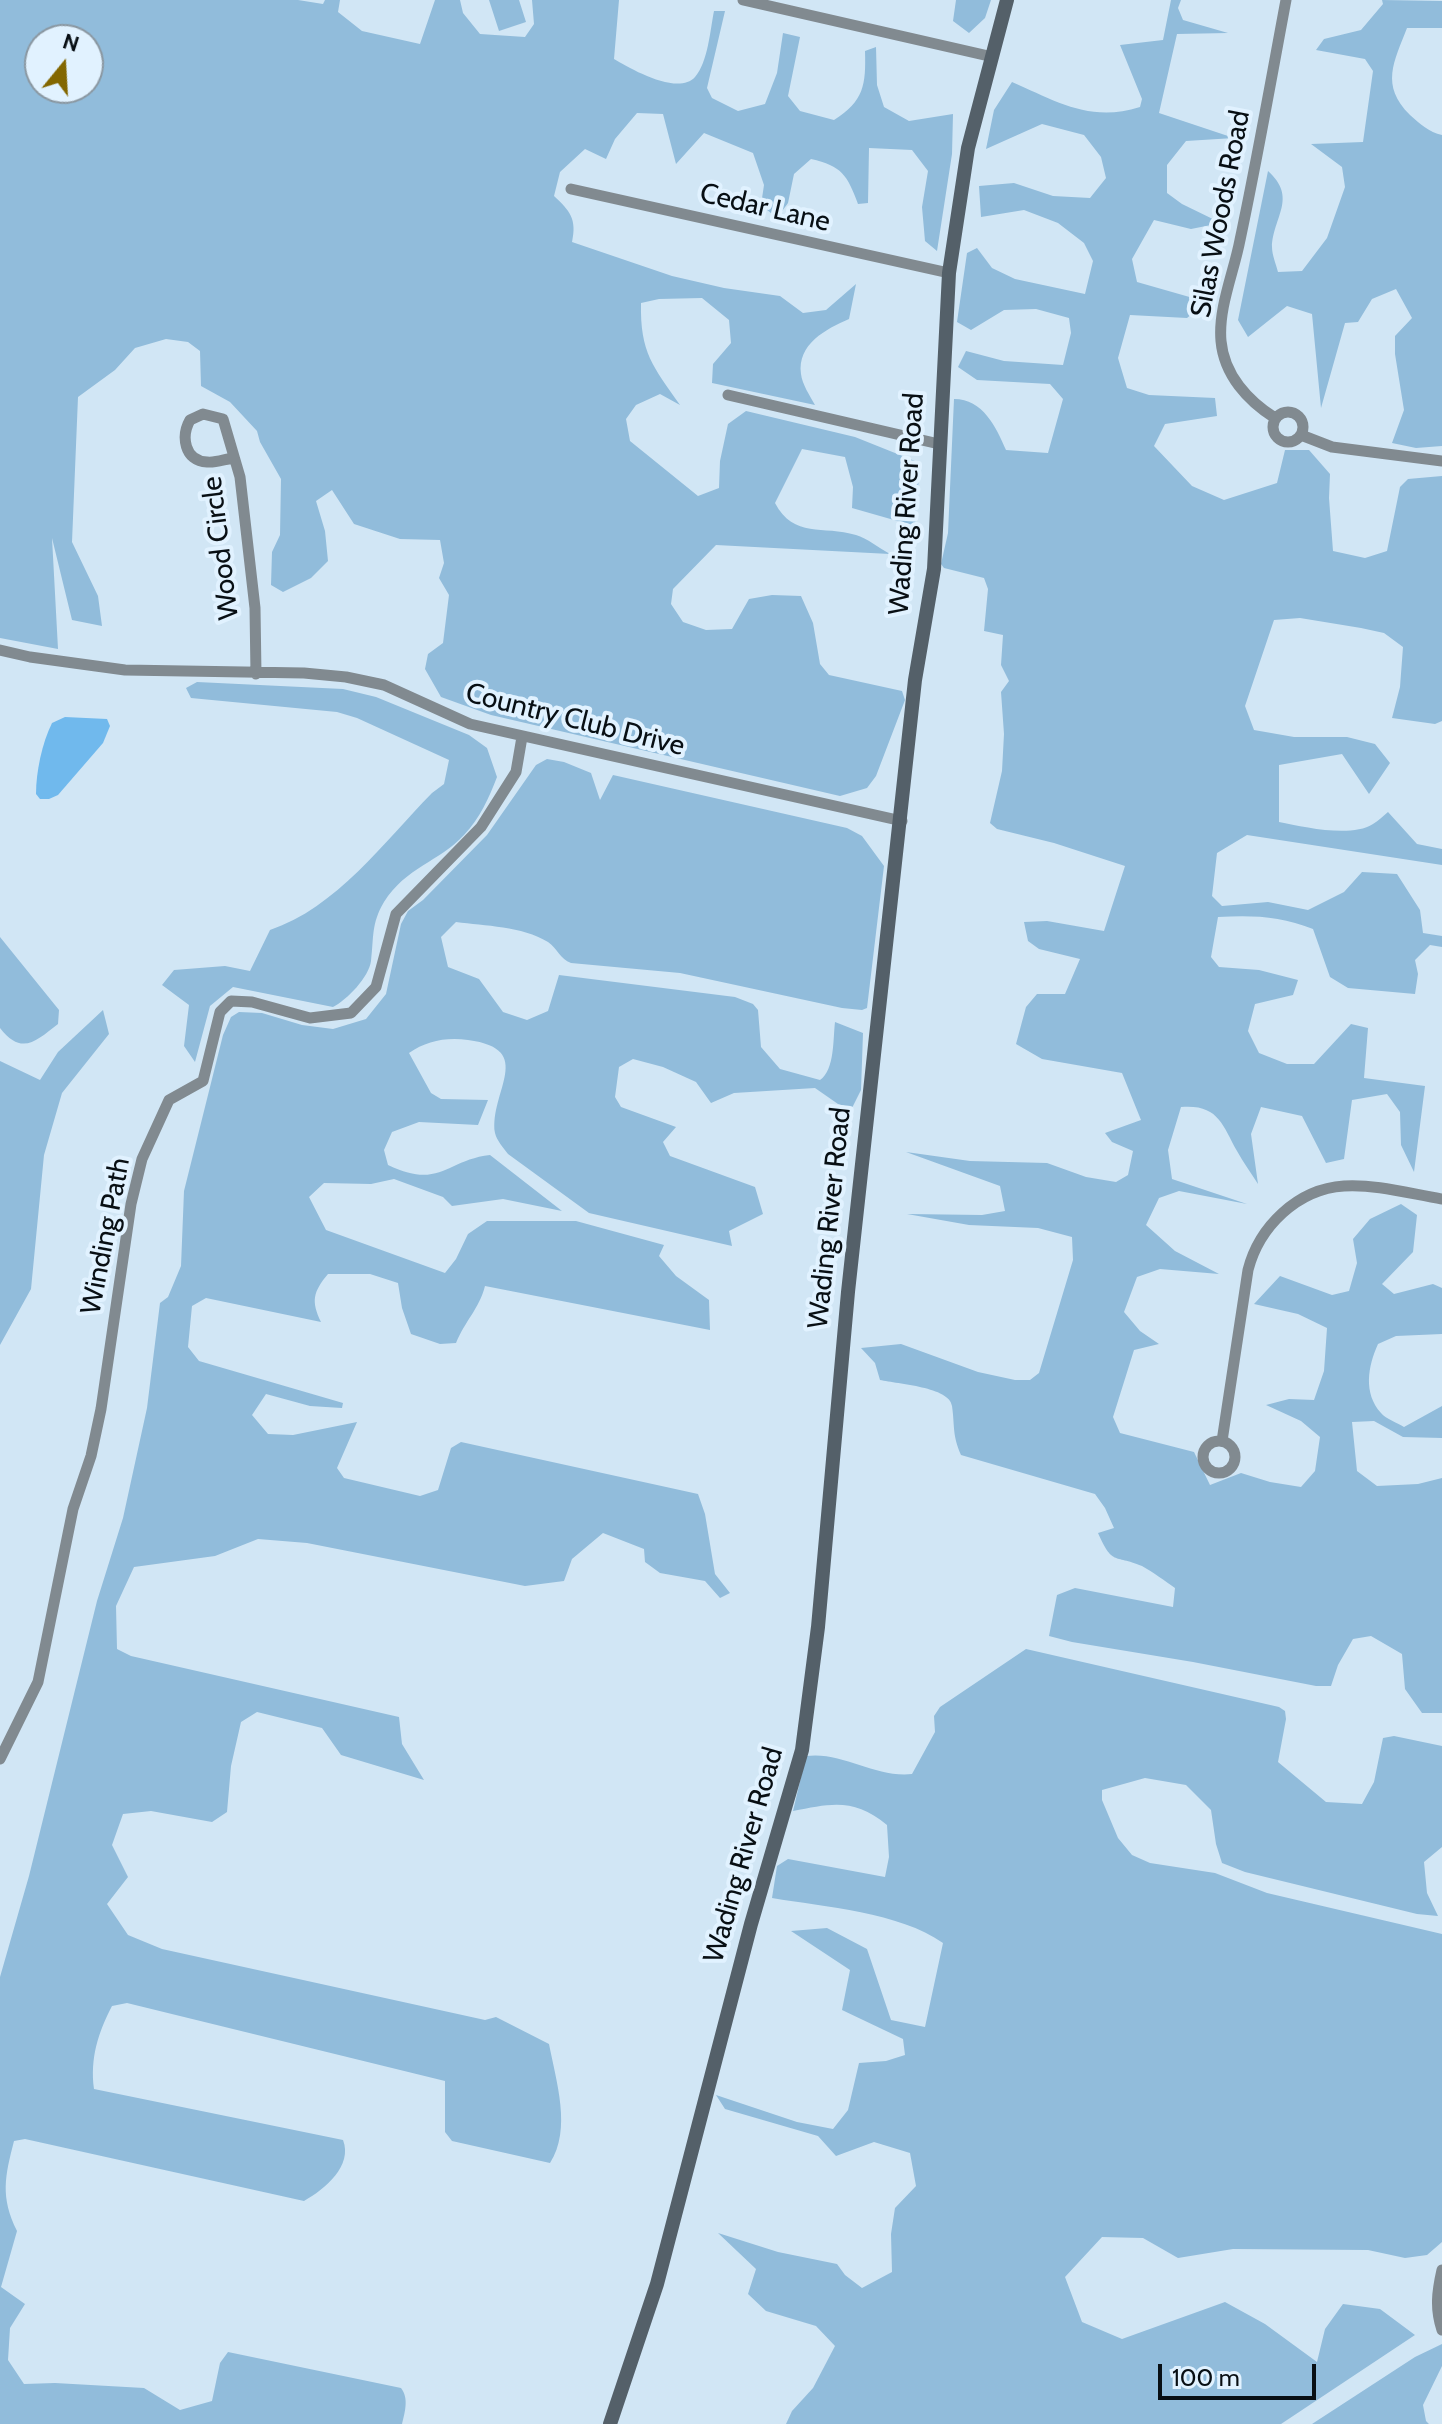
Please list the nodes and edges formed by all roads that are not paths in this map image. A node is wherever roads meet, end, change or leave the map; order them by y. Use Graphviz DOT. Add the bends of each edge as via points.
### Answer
graph roads {
  1 [pos="743,0"];
  2 [pos="1007,0"];
  3 [pos="1286,0"];
  4 [pos="993,57"];
  5 [pos="571,189"];
  6 [pos="949,273"];
  7 [pos="728,395"];
  8 [pos="1275,418"];
  9 [pos="1301,435"];
  10 [pos="939,444"];
  11 [pos="234,458"];
  12 [pos="1442,461"];
  13 [pos="0,650"];
  14 [pos="256,674"];
  15 [pos="522,737"];
  16 [pos="902,821"];
  17 [pos="1442,1199"];
  18 [pos="1222,1441"];
  19 [pos="0,1759"];
  20 [pos="1442,2270"];
  21 [pos="1442,2330"];
  22 [pos="610,2424"];
  1 -- 4 [label="street"];
  2 -- 4 [label="main road, Wading River Road"];
  3 -- 8 [label="street, Silas Woods Road" via="1221,339 1238,386"];
  4 -- 6 [label="main road, Wading River Road" via="968,148"];
  5 -- 6 [label="street, Cedar Lane"];
  6 -- 10 [label="main road, Wading River Road"];
  7 -- 10 [label="street"];
  8 -- 9 [label="street, Silas Woods Road" via="1288,412 1298,415"];
  8 -- 9 [label="street, Silas Woods Road" via="1273,433 1280,440 1290,442"];
  9 -- 12 [label="street, Silas Woods Road" via="1332,447"];
  10 -- 16 [label="main road, Wading River Road" via="934,569 915,680"];
  11 -- 11 [label="street, Wood Circle" via="223,419 214,415 190,420 185,445 200,461"];
  11 -- 14 [label="street, Wood Circle" via="255,604"];
  13 -- 14 [label="street, Country Club Drive" via="125,670"];
  14 -- 15 [label="street, Country Club Drive" via="304,673 384,685 470,724"];
  15 -- 16 [label="street, Country Club Drive"];
  15 -- 19 [label="street, Winding Path" via="516,772 481,827 396,914 376,987 351,1013 310,1018 231,1001 220,1012 203,1081 169,1100 142,1159 131,1204 101,1409 73,1509 38,1682"];
  16 -- 22 [label="main road, Wading River Road" via="802,1750 657,2284"];
  17 -- 18 [label="street" via="1344,1186 1308,1197 1274,1220 1248,1270"];
  20 -- 21 [label="street" via="1436,2298"];
}
